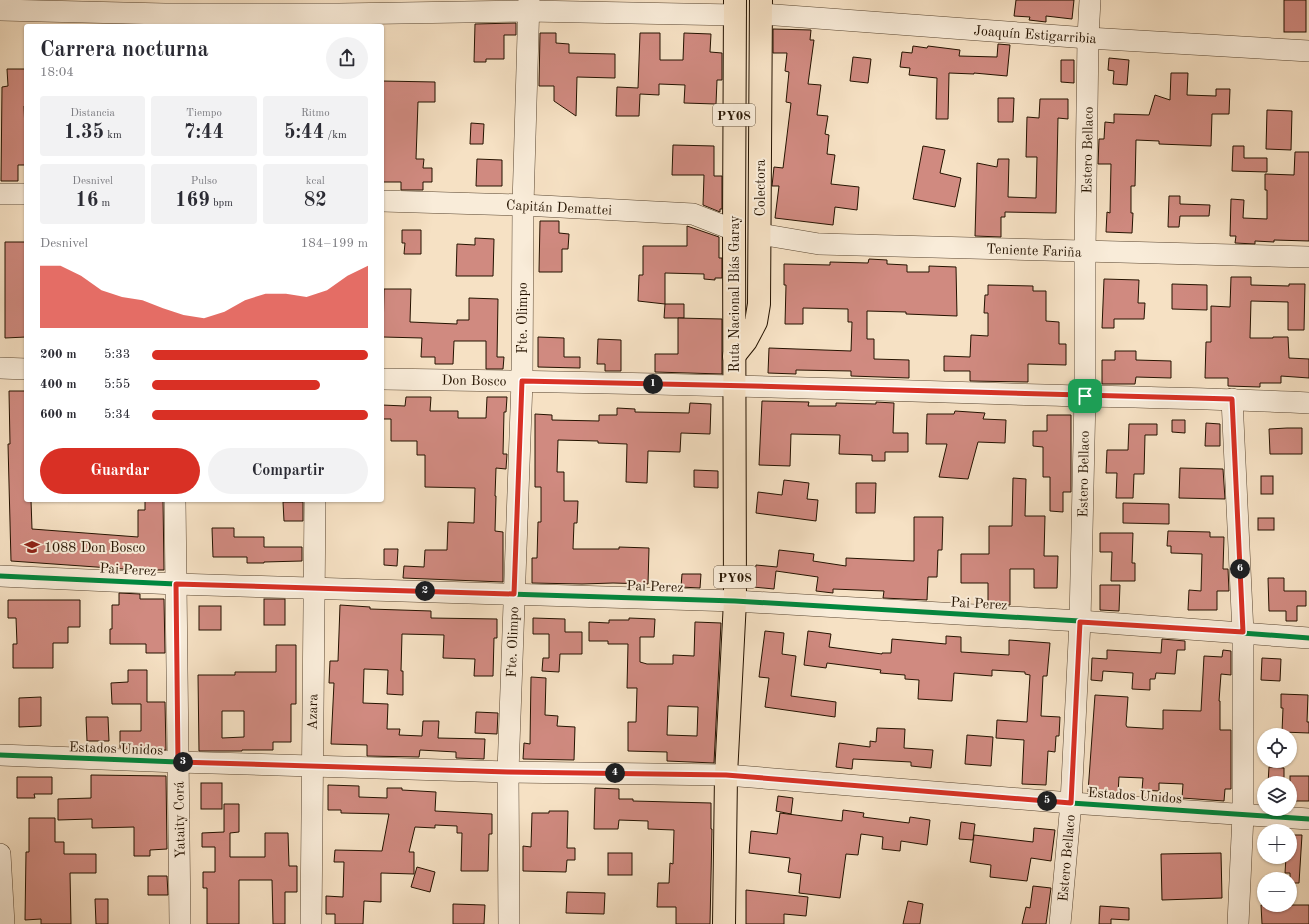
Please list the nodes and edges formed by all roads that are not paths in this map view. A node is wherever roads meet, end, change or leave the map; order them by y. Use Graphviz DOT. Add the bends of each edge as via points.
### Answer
graph roads {
  1 [pos="1090,0"];
  2 [pos="529,6"];
  3 [pos="735,7"];
  4 [pos="761,7"];
  5 [pos="0,10"];
  6 [pos="165,13"];
  7 [pos="339,13"];
  8 [pos="1088,38"];
  9 [pos="1309,51"];
  10 [pos="0,194"];
  11 [pos="24,194"];
  12 [pos="384,201"];
  13 [pos="523,205"];
  14 [pos="734,230"];
  15 [pos="760,234"];
  16 [pos="1085,251"];
  17 [pos="1309,257"];
  18 [pos="734,356"];
  19 [pos="0,368"];
  20 [pos="24,369"];
  21 [pos="384,379"];
  22 [pos="522,381"];
  23 [pos="734,386"];
  24 [pos="1085,396"];
  25 [pos="1232,399"];
  26 [pos="1309,403"];
  27 [pos="175,502"];
  28 [pos="315,502"];
  29 [pos="0,576"];
  30 [pos="176,584"];
  31 [pos="314,588"];
  32 [pos="514,594"];
  33 [pos="735,601"];
  34 [pos="1080,622"];
  35 [pos="1243,632"];
  36 [pos="1309,638"];
  37 [pos="0,755"];
  38 [pos="178,762"];
  39 [pos="312,766"];
  40 [pos="508,772"];
  41 [pos="726,775"];
  42 [pos="1071,803"];
  43 [pos="1243,815"];
  44 [pos="1309,819"];
  45 [pos="0,854"];
  46 [pos="4,924"];
  47 [pos="180,924"];
  48 [pos="311,924"];
  49 [pos="508,924"];
  50 [pos="724,924"];
  51 [pos="1060,924"];
  52 [pos="1238,924"];
  1 -- 8 [label="street, Estero Bellaco"];
  2 -- 3 [label="street"];
  2 -- 7 [label="street"];
  2 -- 13 [label="street, Fte. Olimpo"];
  3 -- 14 [label="main road, Ruta Nacional Blás Garay / PY08"];
  4 -- 8 [label="street, Joaquín Estigarribia"];
  4 -- 15 [label="main road, Colectora"];
  5 -- 6 [label="street"];
  6 -- 7 [label="street"];
  8 -- 9 [label="street, Joaquín Estigarribia"];
  8 -- 16 [label="street, Estero Bellaco"];
  10 -- 11 [label="street"];
  12 -- 13 [label="street, Capitán Demattei"];
  13 -- 14 [label="street, Capitán Demattei" via="693,214"];
  13 -- 22 [label="street, Fte. Olimpo"];
  14 -- 18 [label="main road, Ruta Nacional Blás Garay / PY08"];
  15 -- 16 [label="street, Teniente Fariña" via="820,244"];
  15 -- 18 [label="main road, Colectora" via="759,304 756,322"];
  16 -- 17 [label="street, Teniente Fariña"];
  16 -- 24 [label="street, Estero Bellaco"];
  18 -- 23 [label="main road, Ruta Nacional Blás Garay / PY08"];
  19 -- 20 [label="street"];
  21 -- 22 [label="street, Don Bosco"];
  22 -- 23 [label="street, Don Bosco"];
  22 -- 32 [label="street, Fte. Olimpo"];
  23 -- 24 [label="street, Don Bosco"];
  23 -- 33 [label="main road, Ruta Nacional Blás Garay / PY08"];
  24 -- 25 [label="street, Don Bosco"];
  24 -- 34 [label="street, Estero Bellaco"];
  25 -- 26 [label="street, Don Bosco"];
  25 -- 35 [label="street"];
  27 -- 30 [label="street, Yataity Corá"];
  28 -- 31 [label="street, Azara"];
  29 -- 30 [label="street, Pai Perez"];
  30 -- 31 [label="street, Pai Perez"];
  30 -- 38 [label="street, Yataity Corá"];
  31 -- 32 [label="street, Pai Perez"];
  31 -- 39 [label="street, Azara"];
  32 -- 33 [label="street, Pai Perez"];
  32 -- 40 [label="street, Fte. Olimpo"];
  33 -- 34 [label="street, Pai Perez"];
  33 -- 41 [label="main road, Ruta Nacional Blás Garay / PY08"];
  34 -- 35 [label="street, Pai Perez"];
  34 -- 42 [label="street, Estero Bellaco"];
  35 -- 36 [label="street, Pai Perez"];
  35 -- 43 [label="street"];
  37 -- 38 [label="street, Estados Unidos"];
  38 -- 39 [label="street, Estados Unidos"];
  38 -- 47 [label="street, Yataity Corá"];
  39 -- 40 [label="street, Estados Unidos"];
  39 -- 48 [label="street, Azara"];
  40 -- 41 [label="street, Estados Unidos"];
  40 -- 49 [label="street, Fte. Olimpo"];
  41 -- 42 [label="street, Estados Unidos"];
  41 -- 50 [label="main road, Ruta Nacional Blás Garay / PY08"];
  42 -- 43 [label="street, Estados Unidos"];
  42 -- 51 [label="street, Estero Bellaco"];
  43 -- 44 [label="street, Estados Unidos"];
  43 -- 52 [label="street"];
  45 -- 46 [label="street"];
}
